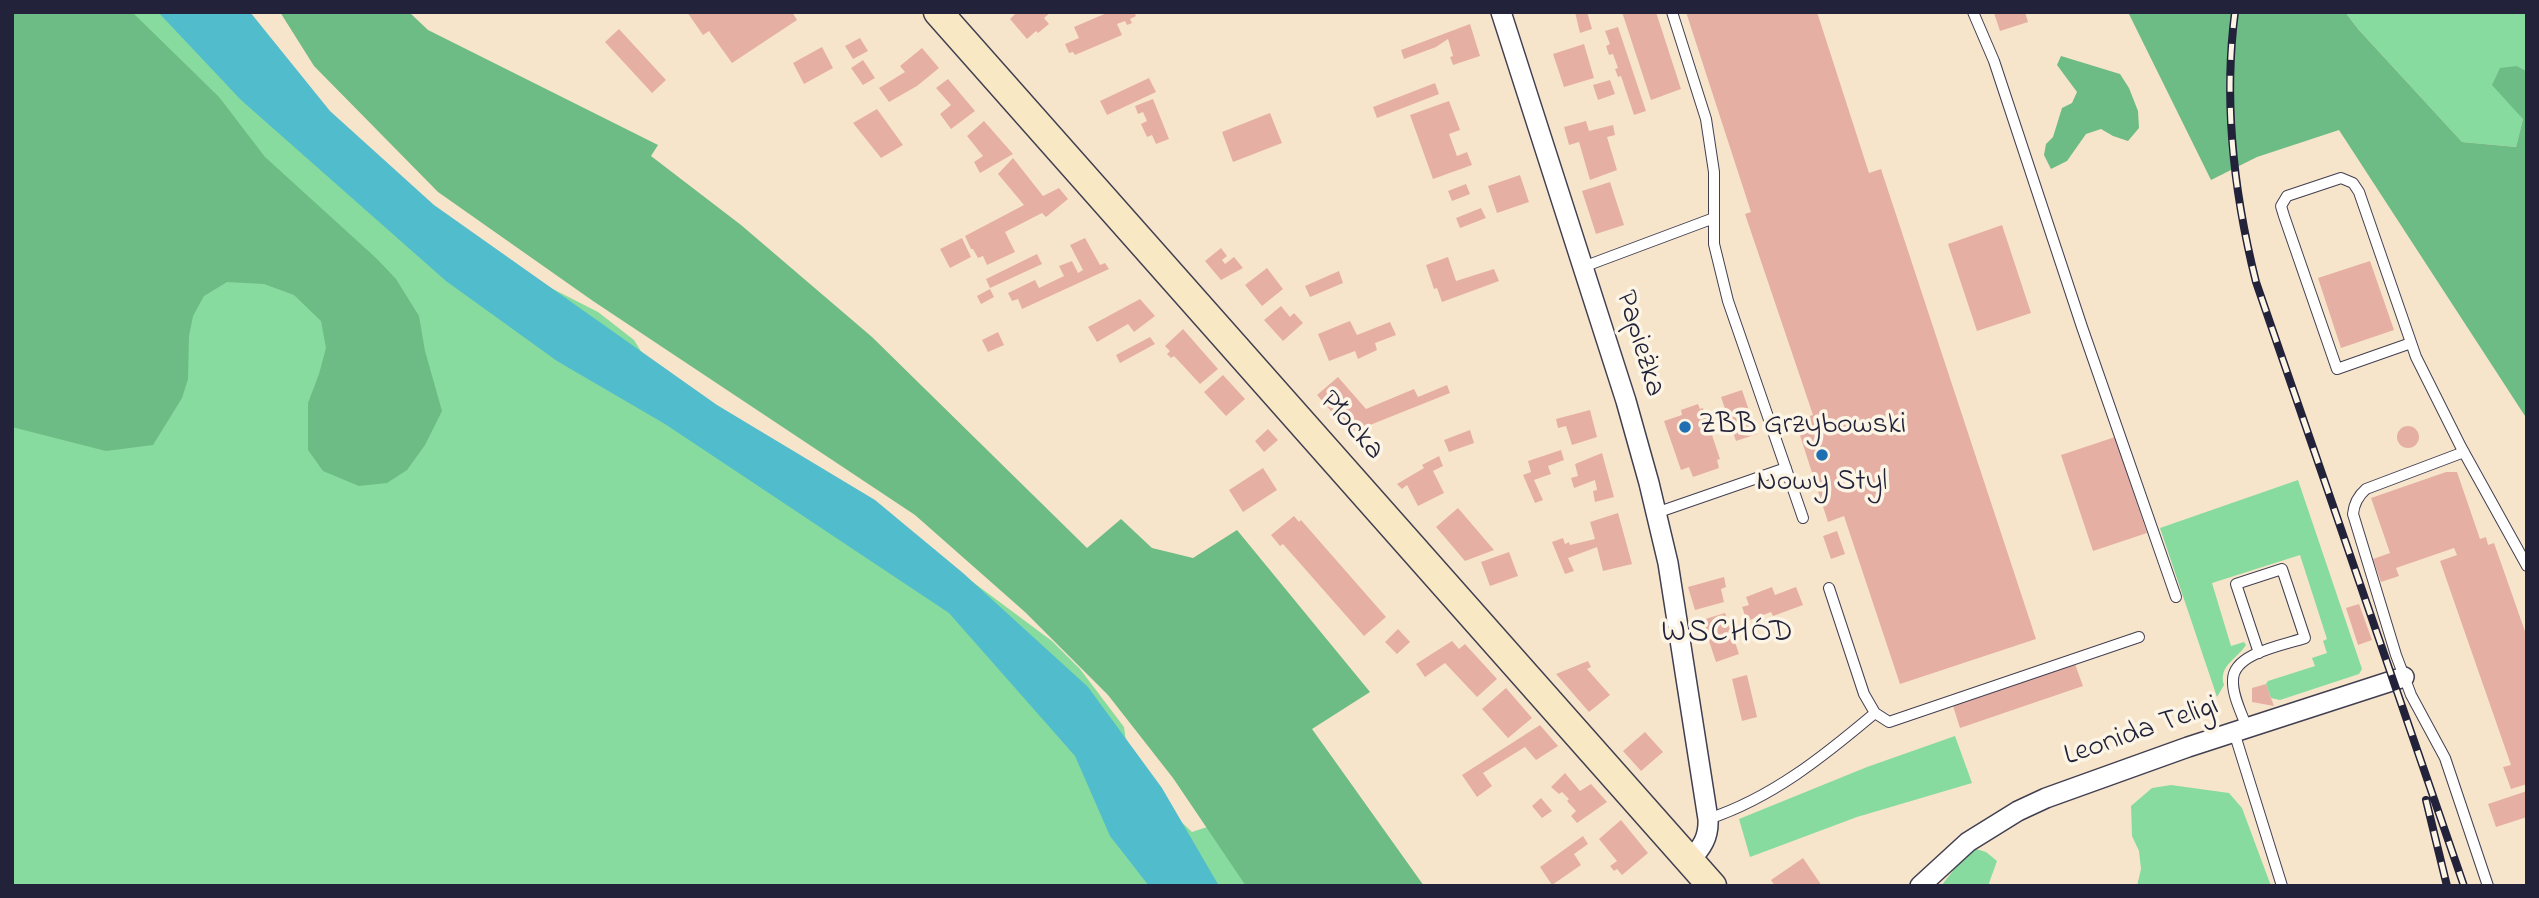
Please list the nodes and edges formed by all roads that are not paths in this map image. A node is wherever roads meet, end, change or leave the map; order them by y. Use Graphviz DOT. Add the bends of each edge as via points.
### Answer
graph roads {
  1 [pos="938,12"];
  2 [pos="1501,12"];
  3 [pos="1672,12"];
  4 [pos="1973,12"];
  5 [pos="1714,218"];
  6 [pos="1583,267"];
  7 [pos="2411,343"];
  8 [pos="2464,452"];
  9 [pos="1786,468"];
  10 [pos="1656,513"];
  11 [pos="1803,518"];
  12 [pos="2527,566"];
  13 [pos="1829,588"];
  14 [pos="2176,597"];
  15 [pos="2139,637"];
  16 [pos="2259,653"];
  17 [pos="2404,677"];
  18 [pos="1875,713"];
  19 [pos="2240,730"];
  20 [pos="1708,819"];
  21 [pos="1689,861"];
  22 [pos="1712,886"];
  23 [pos="1920,886"];
  24 [pos="2282,886"];
  25 [pos="2488,886"];
  1 -- 21 [label="street, Płocka"];
  2 -- 6 [label="street, Papieżka"];
  3 -- 5 [label="lane" via="1706,119 1714,172"];
  4 -- 14 [label="lane" via="1994,61"];
  5 -- 6 [label="lane"];
  5 -- 9 [label="lane" via="1714,244 1728,301"];
  6 -- 10 [label="street, Papieżka"];
  7 -- 7 [label="lane" via="2353,183 2341,178 2287,197 2281,206 2337,369"];
  7 -- 8 [label="lane"];
  8 -- 12 [label="lane"];
  8 -- 17 [label="lane" via="2366,489 2354,505"];
  9 -- 10 [label="lane"];
  9 -- 11 [label="lane"];
  10 -- 20 [label="street, Papieżka"];
  13 -- 18 [label="lane" via="1864,694"];
  15 -- 18 [label="lane" via="1889,722"];
  16 -- 16 [label="lane" via="2305,638 2282,569 2236,584"];
  16 -- 19 [label="lane" via="2242,661 2232,677"];
  17 -- 19 [label="street, Leonida Teligi"];
  17 -- 25 [label="lane" via="2445,758"];
  18 -- 20 [label="lane" via="1776,789"];
  19 -- 23 [label="street, Leonida Teligi" via="2083,783 2018,811 1968,842"];
  19 -- 24 [label="lane"];
  20 -- 21 [label="street, Papieżka" via="1703,845"];
  21 -- 22 [label="street, Płocka"];
}
